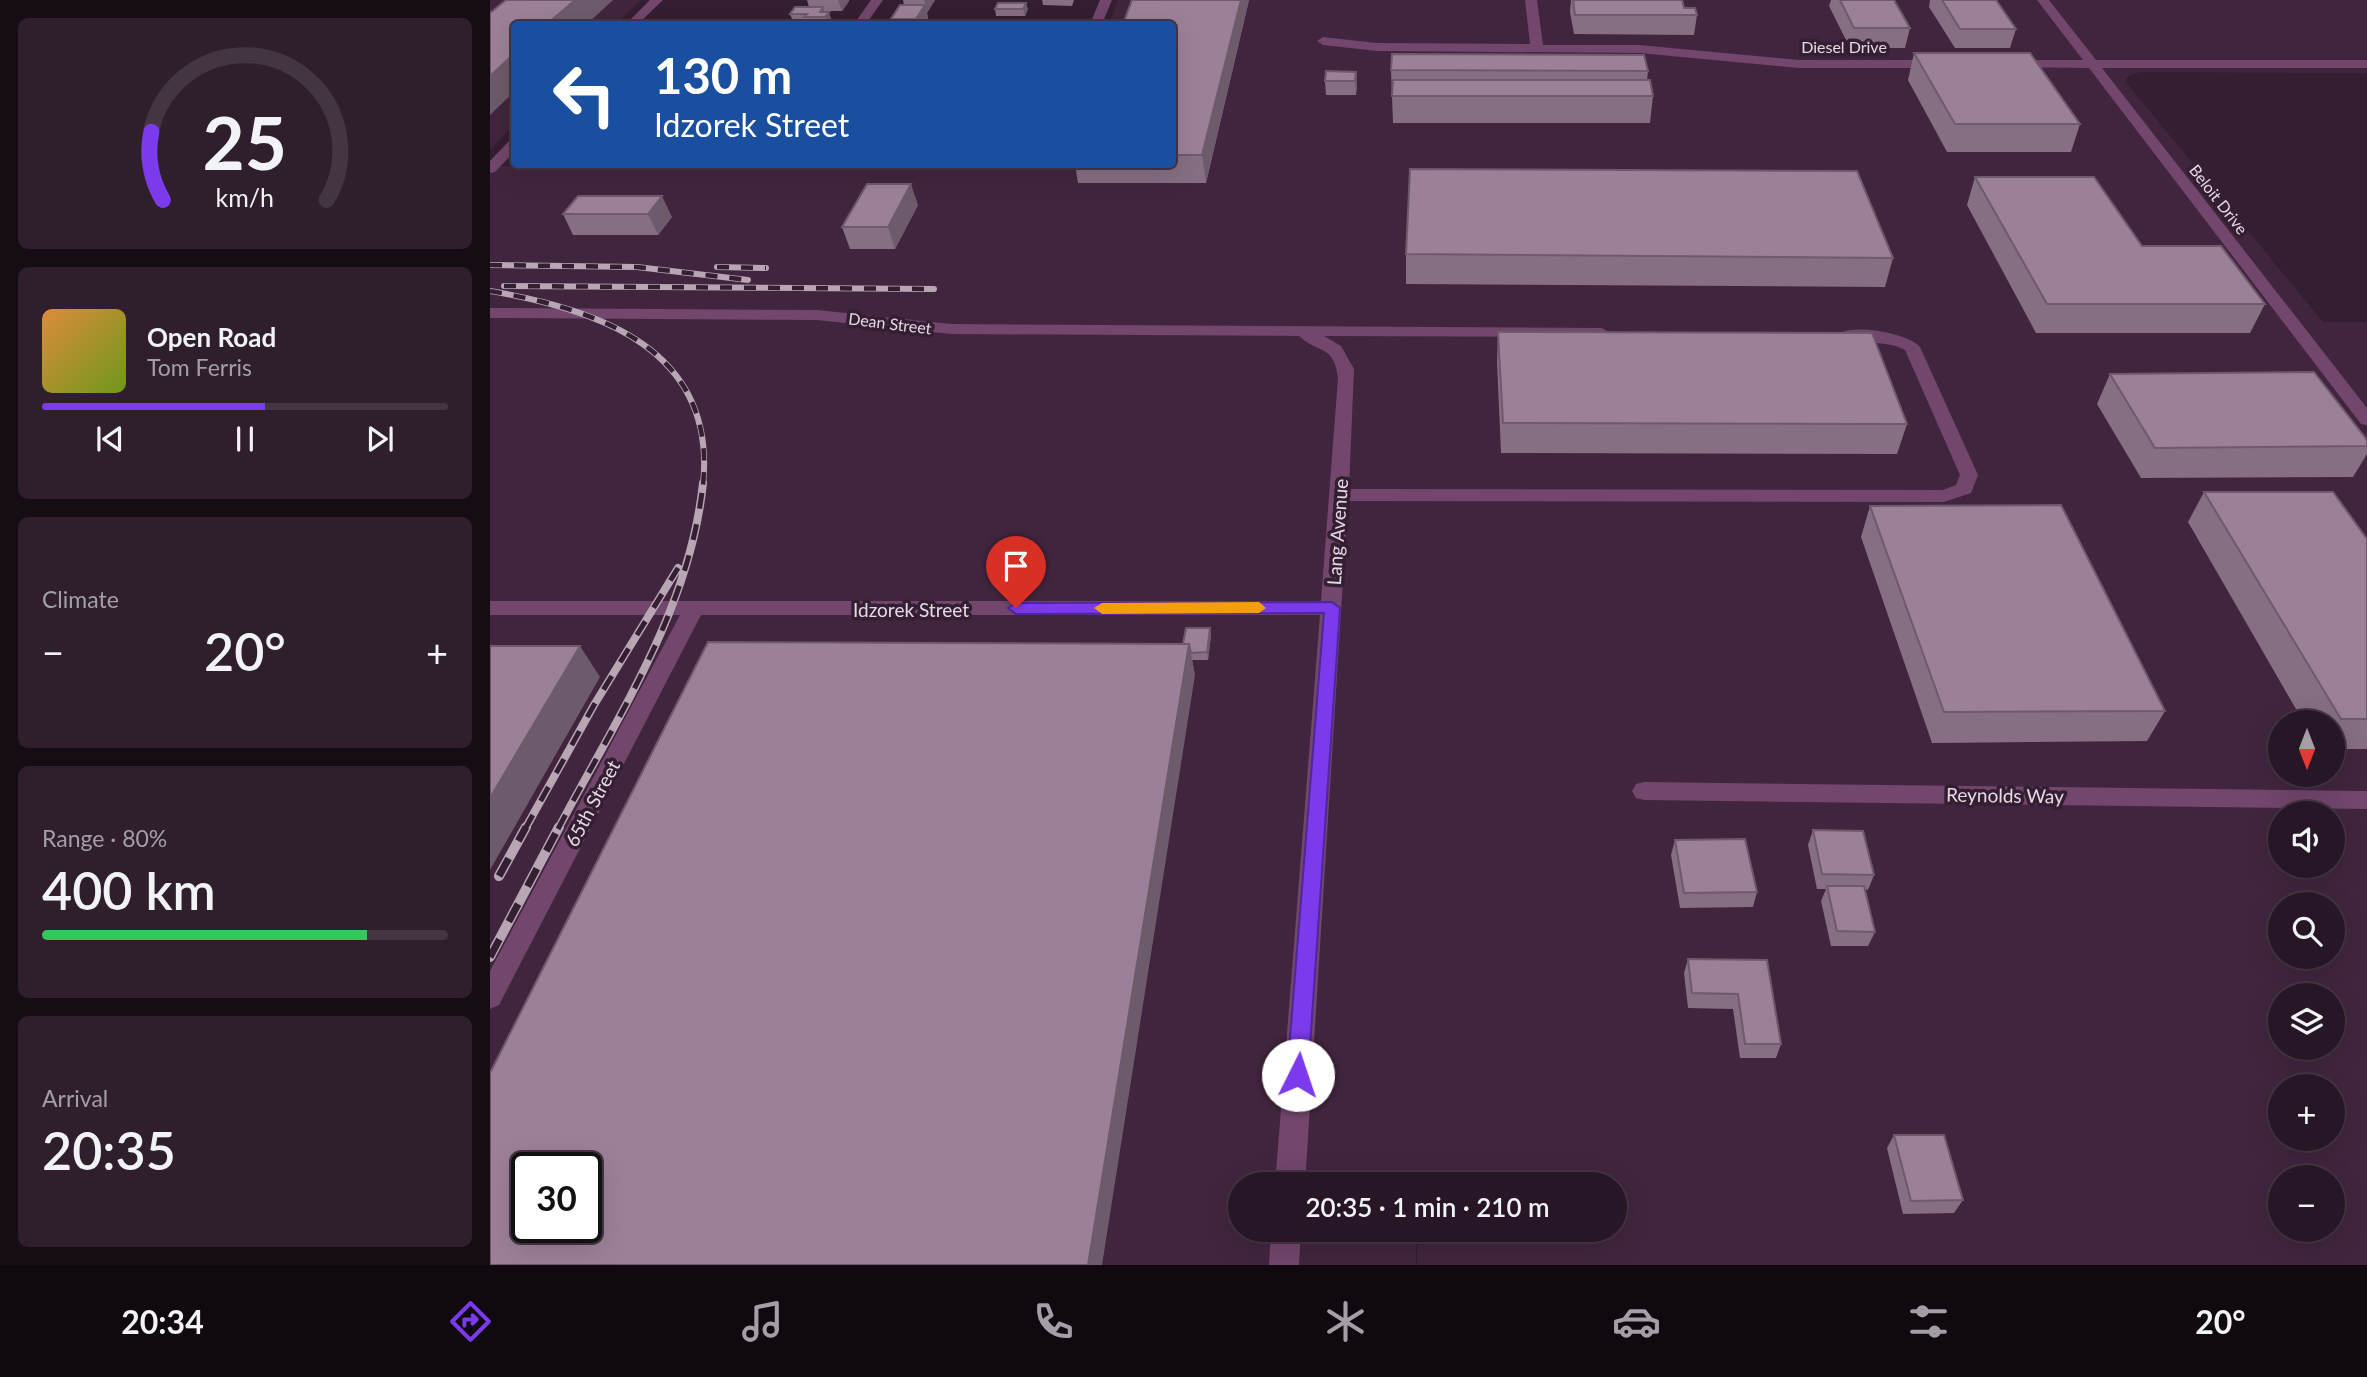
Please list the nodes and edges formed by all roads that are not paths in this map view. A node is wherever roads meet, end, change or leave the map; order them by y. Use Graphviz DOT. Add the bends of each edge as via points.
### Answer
graph roads {
  1 [pos="657,0"];
  2 [pos="877,0"];
  3 [pos="1106,0"];
  4 [pos="1531,0"];
  5 [pos="2043,0"];
  6 [pos="635,21"];
  7 [pos="862,21"];
  8 [pos="1097,21"];
  9 [pos="1323,41"];
  10 [pos="1537,48"];
  11 [pos="1954,64"];
  12 [pos="1996,64"];
  13 [pos="2093,64"];
  14 [pos="2367,64"];
  15 [pos="511,147"];
  16 [pos="490,169"];
  17 [pos="490,313"];
  18 [pos="1291,332"];
  19 [pos="1625,333"];
  20 [pos="1831,336"];
  21 [pos="2367,420"];
  22 [pos="1340,495"];
  23 [pos="490,608"];
  24 [pos="1332,608"];
  25 [pos="694,609"];
  26 [pos="1644,791"];
  27 [pos="2367,800"];
  28 [pos="490,997"];
  29 [pos="1291,1172"];
  30 [pos="1285,1242"];
  31 [pos="1284,1265"];
  1 -- 6 [label="street"];
  2 -- 7 [label="street"];
  3 -- 8 [label="street"];
  4 -- 10 [label="street"];
  5 -- 13 [label="street, Beloit Drive"];
  9 -- 10 [label="street, Diesel Drive" via="1377,47"];
  10 -- 11 [label="street, Diesel Drive" via="1639,49 1800,64"];
  12 -- 13 [label="street"];
  13 -- 14 [label="street"];
  13 -- 21 [label="street, Beloit Drive"];
  15 -- 16 [label="street"];
  17 -- 18 [label="street, Dean Street" via="817,315 951,329"];
  18 -- 19 [label="street"];
  18 -- 22 [label="street, Lang Avenue" via="1323,341 1346,362"];
  20 -- 22 [label="street" via="1886,337 1912,347 1969,475 1964,489 1944,496"];
  22 -- 24 [label="street, Lang Avenue"];
  23 -- 25 [label="street, Idzorek Street"];
  24 -- 25 [label="street, Idzorek Street"];
  24 -- 29 [label="street, Lang Avenue"];
  25 -- 28 [label="street, 65th Street"];
  26 -- 27 [label="street, Reynolds Way"];
  30 -- 31 [label="street"];
}
